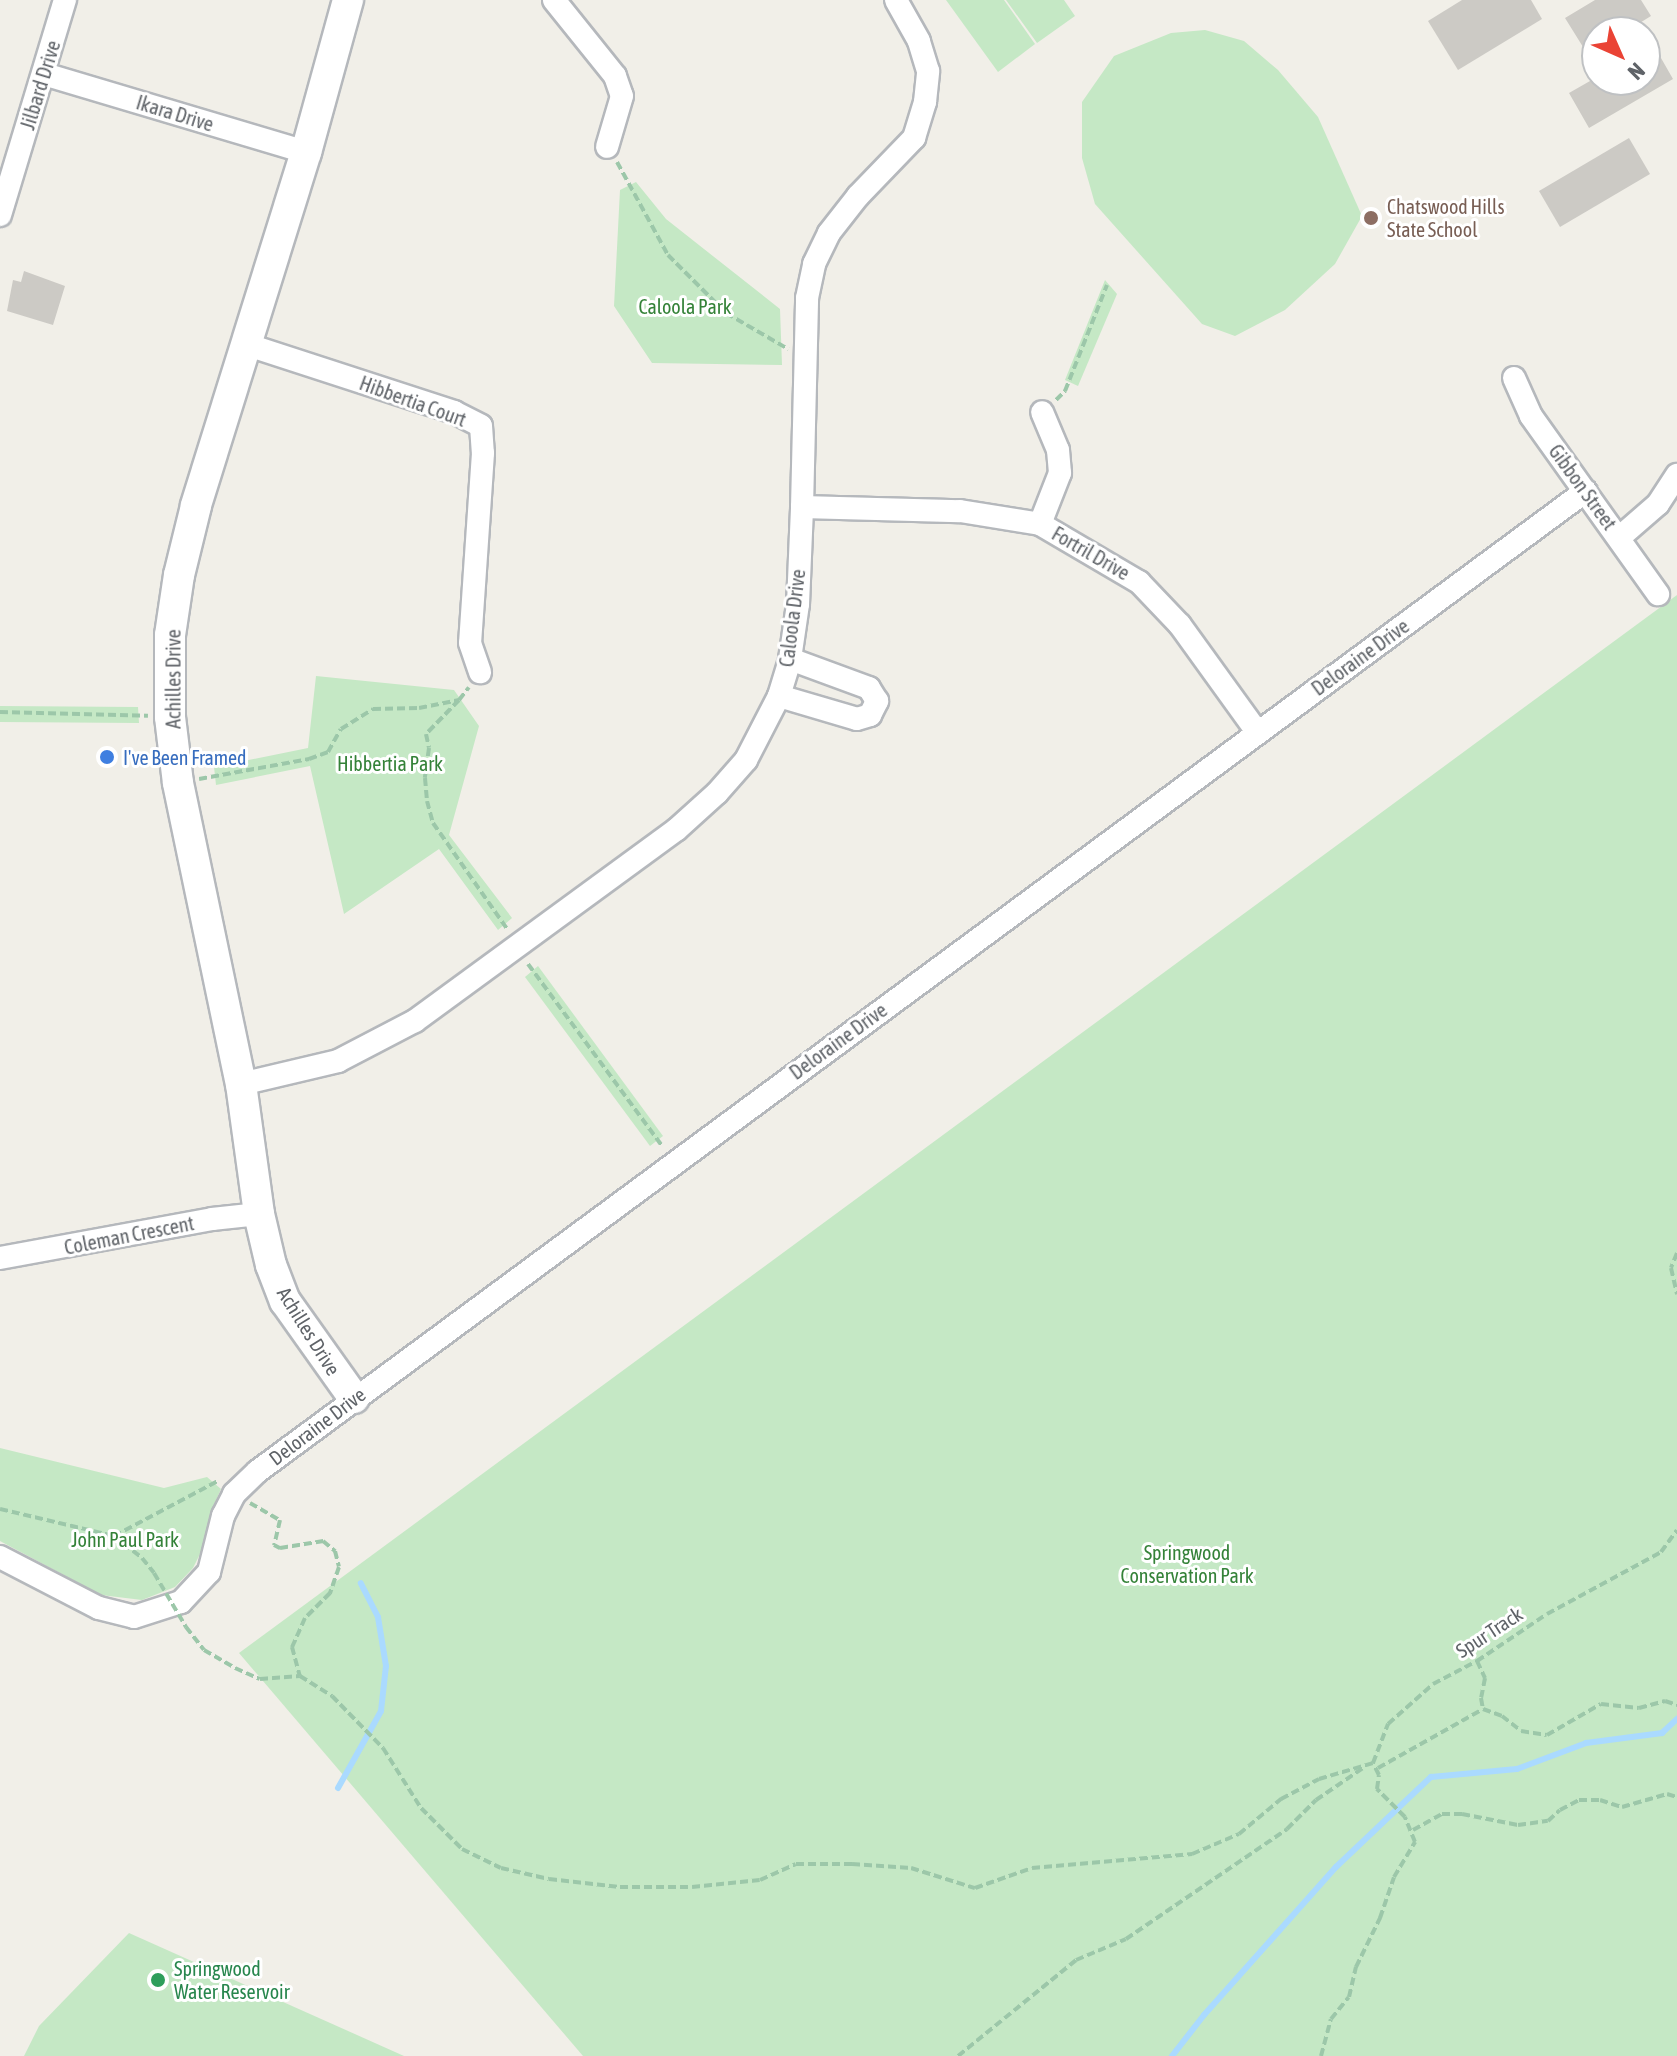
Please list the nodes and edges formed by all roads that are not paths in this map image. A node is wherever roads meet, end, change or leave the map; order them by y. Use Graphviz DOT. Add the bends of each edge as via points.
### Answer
graph roads {
  1 [pos="65,0"];
  2 [pos="348,0"];
  3 [pos="554,0"];
  4 [pos="896,0"];
  5 [pos="44,74"];
  6 [pos="607,147"];
  7 [pos="306,152"];
  8 [pos="0,215"];
  9 [pos="245,344"];
  10 [pos="1514,378"];
  11 [pos="1042,412"];
  12 [pos="1677,475"];
  13 [pos="1586,491"];
  14 [pos="802,507"];
  15 [pos="1040,524"];
  16 [pos="1620,537"];
  17 [pos="1658,594"];
  18 [pos="790,659"];
  19 [pos="480,672"];
  20 [pos="779,696"];
  21 [pos="1258,733"];
  22 [pos="241,1084"];
  23 [pos="259,1214"];
  24 [pos="0,1258"];
  25 [pos="354,1398"];
  26 [pos="0,1557"];
  1 -- 5 [label="street, Jilbard Drive"];
  2 -- 7 [label="street, Achilles Drive"];
  3 -- 6 [label="street" via="615,76 622,96"];
  4 -- 14 [label="street, Caloola Drive" via="919,41 928,71 925,102 914,138 858,196 819,254 807,298"];
  5 -- 7 [label="street, Ikara Drive"];
  5 -- 8 [label="street, Jilbard Drive"];
  7 -- 9 [label="street, Achilles Drive"];
  9 -- 19 [label="street, Hibbertia Court" via="454,412 481,426 470,643"];
  9 -- 22 [label="street, Achilles Drive" via="179,575 170,635 170,717 178,783"];
  10 -- 13 [label="street, Gibbon Street" via="1531,416"];
  11 -- 15 [label="street" via="1058,450 1060,473"];
  12 -- 16 [label="street" via="1658,504"];
  13 -- 16 [label="street, Gibbon Street"];
  13 -- 21 [label="street, Deloraine Drive"];
  14 -- 15 [label="street, Fortril Drive" via="960,511"];
  14 -- 18 [label="street, Caloola Drive"];
  15 -- 21 [label="street, Fortril Drive" via="1139,582 1180,625"];
  16 -- 17 [label="street, Gibbon Street"];
  18 -- 20 [label="street, Caloola Drive"];
  18 -- 20 [label="street" via="869,688 877,701 870,715 857,719"];
  20 -- 22 [label="street, Caloola Drive" via="746,760 676,830 415,1021 338,1061"];
  21 -- 25 [label="street, Deloraine Drive"];
  22 -- 23 [label="street, Achilles Drive"];
  23 -- 24 [label="street, Coleman Crescent"];
  23 -- 25 [label="street, Achilles Drive" via="285,1301"];
  25 -- 26 [label="street, Deloraine Drive" via="234,1494 209,1572 181,1602 162,1611 134,1617 99,1608"];
}
